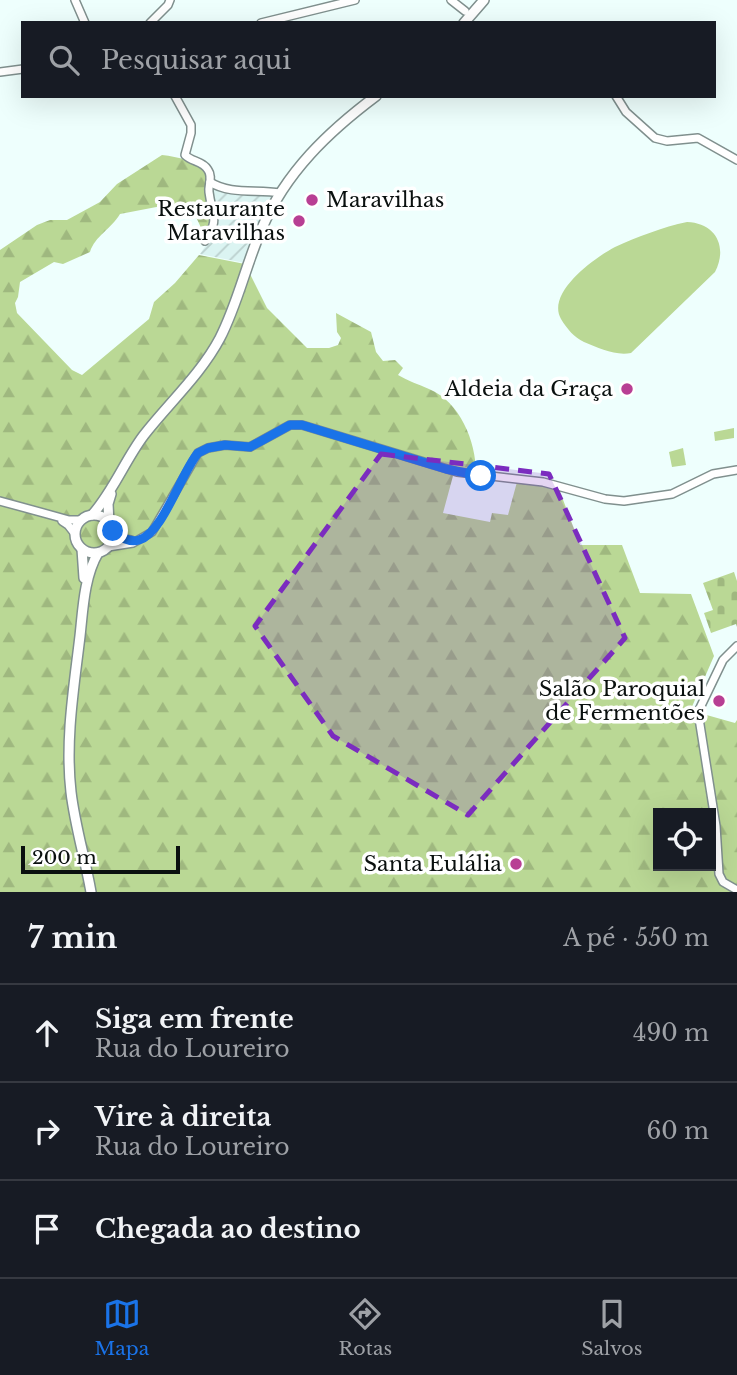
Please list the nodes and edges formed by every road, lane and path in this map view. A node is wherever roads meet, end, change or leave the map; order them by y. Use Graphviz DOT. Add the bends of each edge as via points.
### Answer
graph roads {
  1 [pos="75,0"];
  2 [pos="170,0"];
  3 [pos="355,0"];
  4 [pos="451,0"];
  5 [pos="484,0"];
  6 [pos="465,12"];
  7 [pos="84,21"];
  8 [pos="152,21"];
  9 [pos="271,21"];
  10 [pos="471,21"];
  11 [pos="21,69"];
  12 [pos="0,72"];
  13 [pos="176,98"];
  14 [pos="374,98"];
  15 [pos="617,98"];
  16 [pos="737,160"];
  17 [pos="210,182"];
  18 [pos="280,193"];
  19 [pos="205,241"];
  20 [pos="737,470"];
  21 [pos="116,479"];
  22 [pos="0,501"];
  23 [pos="92,515"];
  24 [pos="55,517"];
  25 [pos="81,520"];
  26 [pos="111,527"];
  27 [pos="75,534"];
  28 [pos="139,540"];
  29 [pos="108,547"];
  30 [pos="82,549"];
  31 [pos="98,553"];
  32 [pos="83,608"];
  33 [pos="737,646"];
  34 [pos="737,890"];
  35 [pos="91,892"];
  1 -- 7 [label="street"];
  2 -- 8 [label="street"];
  3 -- 9 [label="street"];
  4 -- 6 [label="street"];
  5 -- 10 [label="main road"];
  11 -- 12 [label="street"];
  13 -- 17 [label="street" via="191,125 185,155 207,167"];
  14 -- 18 [label="main road" via="325,137"];
  15 -- 16 [label="street" via="655,138 698,138"];
  17 -- 18 [label="street" via="229,189"];
  17 -- 19 [label="street" via="215,222"];
  18 -- 21 [label="main road" via="218,341"];
  20 -- 28 [label="street" via="713,474 672,494 624,501 543,482 452,471 290,425 250,447 225,445 198,453 152,532"];
  21 -- 23 [label="main road"];
  21 -- 26 [label="main road" via="108,504"];
  22 -- 24 [label="street"];
  23 -- 25 [label="main road"];
  23 -- 26 [label="main road" via="102,517"];
  24 -- 25 [label="street"];
  24 -- 27 [label="street"];
  25 -- 27 [label="main road"];
  26 -- 28 [label="street" via="123,539"];
  26 -- 29 [label="main road"];
  27 -- 30 [label="main road"];
  28 -- 29 [label="street"];
  29 -- 31 [label="main road"];
  30 -- 31 [label="main road"];
  30 -- 32 [label="main road"];
  31 -- 32 [label="main road"];
  32 -- 35 [label="main road" via="69,766"];
  33 -- 34 [label="street" via="723,660 698,712 717,831 719,874"];
}
